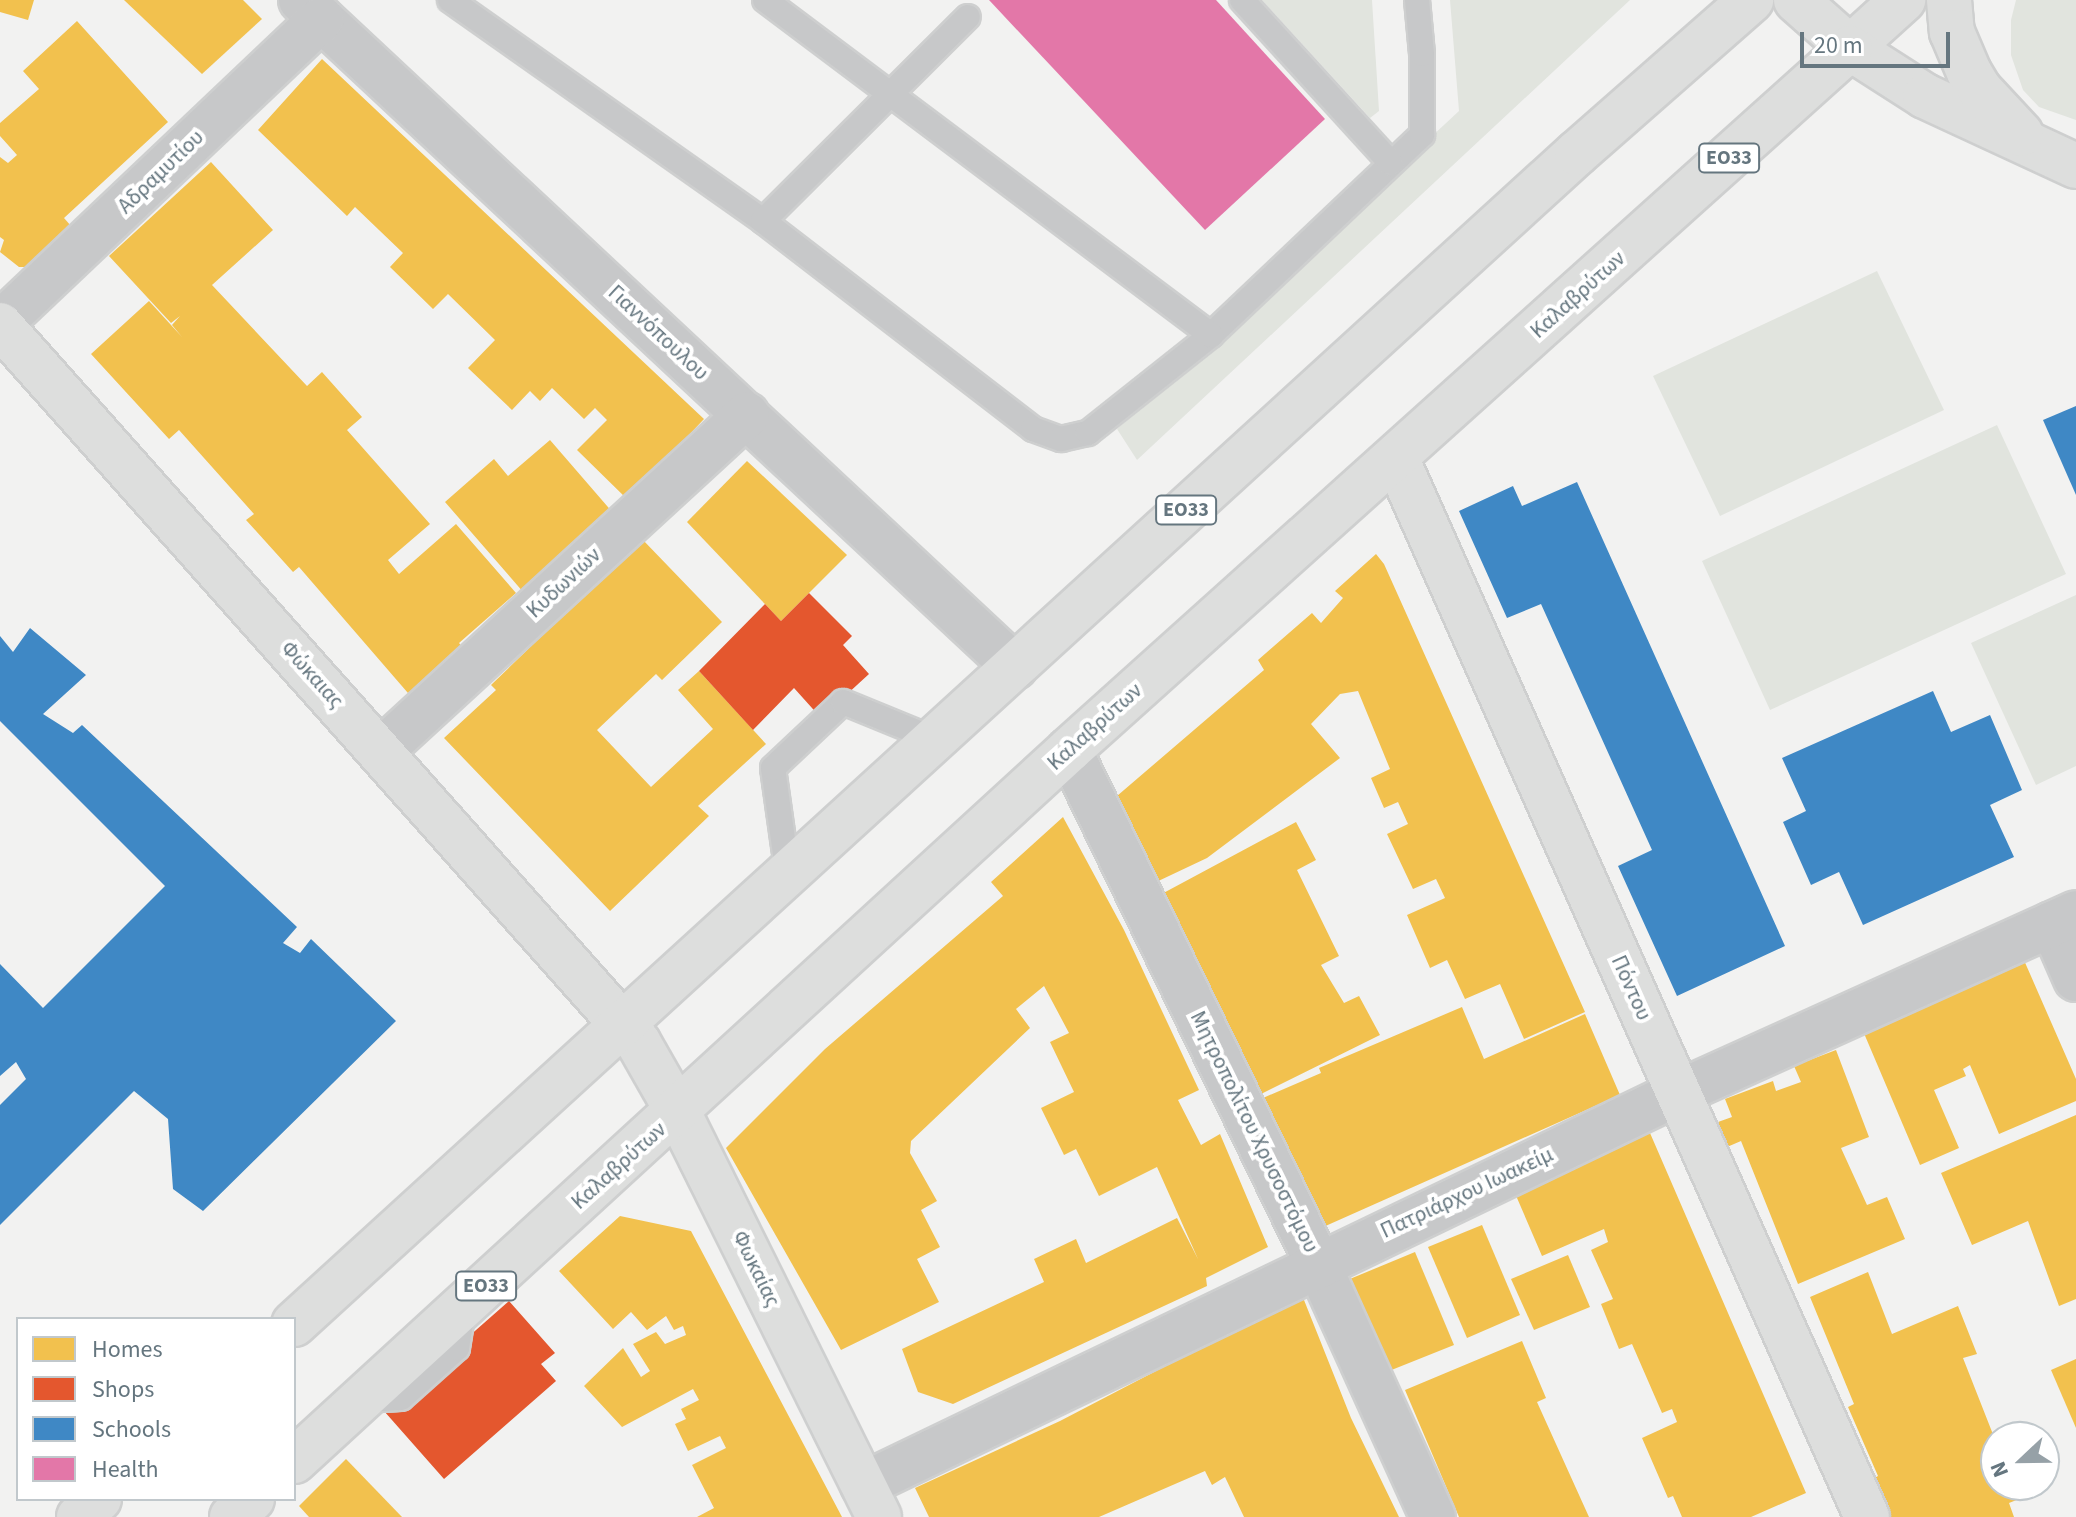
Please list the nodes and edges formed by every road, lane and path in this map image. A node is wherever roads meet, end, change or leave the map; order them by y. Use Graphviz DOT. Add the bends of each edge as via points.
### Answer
graph roads {
  1 [pos="450,0"];
  2 [pos="765,0"];
  3 [pos="1242,0"];
  4 [pos="1417,0"];
  5 [pos="1751,0"];
  6 [pos="1796,0"];
  7 [pos="1903,0"];
  8 [pos="1949,0"];
  9 [pos="311,10"];
  10 [pos="968,17"];
  11 [pos="1850,48"];
  12 [pos="891,94"];
  13 [pos="2058,159"];
  14 [pos="1391,163"];
  15 [pos="763,221"];
  16 [pos="0,324"];
  17 [pos="1211,335"];
  18 [pos="747,415"];
  19 [pos="1396,458"];
  20 [pos="1015,667"];
  21 [pos="936,740"];
  22 [pos="1069,750"];
  23 [pos="381,751"];
  24 [pos="788,875"];
  25 [pos="2064,918"];
  26 [pos="2076,979"];
  27 [pos="625,1025"];
  28 [pos="1678,1093"];
  29 [pos="678,1112"];
  30 [pos="1318,1264"];
  31 [pos="296,1322"];
  32 [pos="296,1459"];
  33 [pos="97,1501"];
  34 [pos="250,1501"];
  35 [pos="871,1501"];
  36 [pos="79,1517"];
  37 [pos="232,1517"];
  38 [pos="1433,1517"];
  39 [pos="1867,1517"];
  1 -- 15 [label="lane"];
  2 -- 12 [label="lane"];
  3 -- 14 [label="lane"];
  4 -- 14 [label="lane" via="1422,135"];
  5 -- 20 [label="main road, ΕΟ33"];
  6 -- 11 [label="main road"];
  7 -- 11 [label="main road, Καλαβρύτων"];
  8 -- 13 [label="main road" via="1952,32 1969,72 2007,122"];
  9 -- 16 [label="street, Αδραμυτίου"];
  9 -- 18 [label="street, Γιαννόπουλου"];
  10 -- 12 [label="lane"];
  11 -- 13 [label="main road" via="1925,96"];
  11 -- 19 [label="main road, Καλαβρύτων / ΕΟ33"];
  12 -- 15 [label="lane"];
  12 -- 17 [label="lane"];
  14 -- 17 [label="lane"];
  15 -- 17 [label="lane" via="1033,429 1061,439 1088,433"];
  16 -- 23 [label="main road, Φώκαιας"];
  18 -- 20 [label="street, Γιαννόπουλου"];
  18 -- 23 [label="street, Κυδωνιών"];
  19 -- 22 [label="main road, Καλαβρύτων / ΕΟ33"];
  19 -- 28 [label="main road, Πόντου"];
  20 -- 21 [label="main road, ΕΟ33"];
  21 -- 24 [label="main road, ΕΟ33"];
  21 -- 24 [label="lane" via="843,702 773,768"];
  22 -- 29 [label="main road, Καλαβρύτων / ΕΟ33"];
  22 -- 30 [label="street, Μητροπολίτου Χρυσοστόμου"];
  23 -- 27 [label="main road, Φώκαιας"];
  24 -- 27 [label="main road, ΕΟ33"];
  25 -- 26 [label="street"];
  25 -- 28 [label="street, Πατριάρχου Ιωακείμ"];
  27 -- 29 [label="main road, Φωκαίας"];
  27 -- 31 [label="main road, ΕΟ33"];
  28 -- 30 [label="street, Πατριάρχου Ιωακείμ"];
  28 -- 39 [label="main road, Πόντου"];
  29 -- 32 [label="main road, Καλαβρύτων / ΕΟ33"];
  29 -- 35 [label="main road, Φωκαίας"];
  30 -- 35 [label="street, Πατριάρχου Ιωακείμ"];
  30 -- 38 [label="street, Μητροπολίτου Χρυσοστόμου"];
  33 -- 36 [label="main road"];
  34 -- 37 [label="main road"];
}
